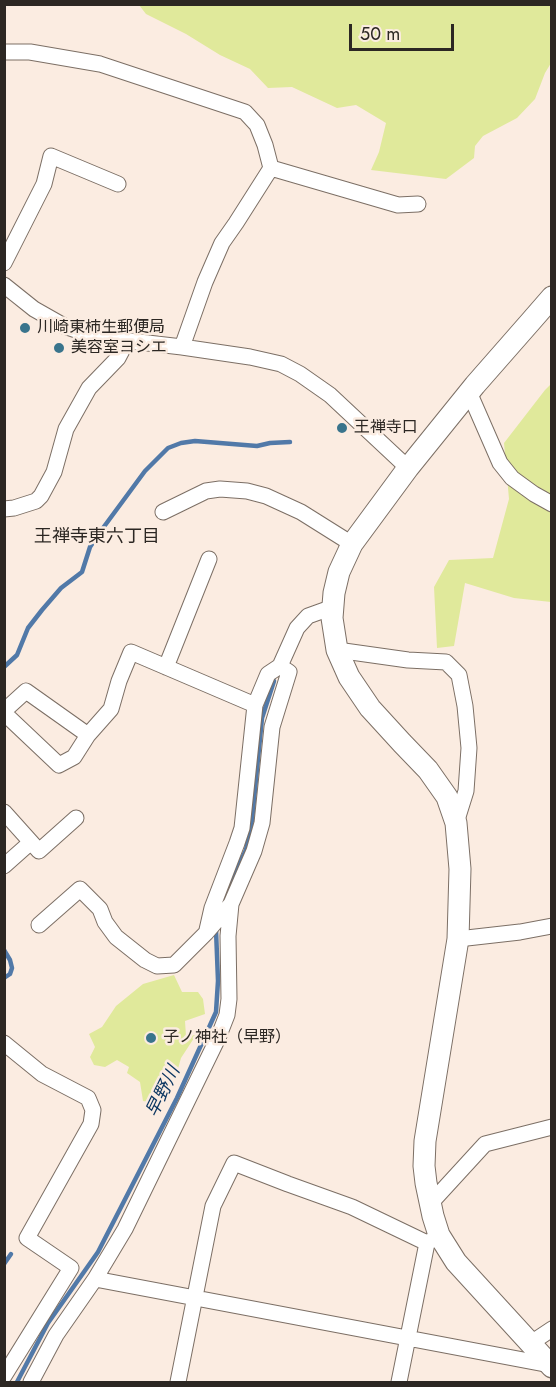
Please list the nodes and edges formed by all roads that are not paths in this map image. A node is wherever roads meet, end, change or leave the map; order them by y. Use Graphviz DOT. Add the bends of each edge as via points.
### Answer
graph roads {
  1 [pos="4,52"];
  2 [pos="272,168"];
  3 [pos="118,184"];
  4 [pos="418,204"];
  5 [pos="4,262"];
  6 [pos="4,285"];
  7 [pos="552,297"];
  8 [pos="127,341"];
  9 [pos="182,347"];
  10 [pos="469,392"];
  11 [pos="408,468"];
  12 [pos="552,504"];
  13 [pos="4,509"];
  14 [pos="163,512"];
  15 [pos="352,544"];
  16 [pos="209,560"];
  17 [pos="333,608"];
  18 [pos="337,650"];
  19 [pos="280,666"];
  20 [pos="166,667"];
  21 [pos="255,705"];
  22 [pos="4,712"];
  23 [pos="88,735"];
  24 [pos="4,812"];
  25 [pos="76,818"];
  26 [pos="456,823"];
  27 [pos="31,842"];
  28 [pos="4,866"];
  29 [pos="227,909"];
  30 [pos="39,925"];
  31 [pos="552,926"];
  32 [pos="208,931"];
  33 [pos="458,939"];
  34 [pos="4,1042"];
  35 [pos="552,1127"];
  36 [pos="430,1204"];
  37 [pos="433,1239"];
  38 [pos="95,1279"];
  39 [pos="195,1298"];
  40 [pos="552,1329"];
  41 [pos="408,1338"];
  42 [pos="531,1343"];
  43 [pos="551,1366"];
  44 [pos="4,1376"];
  45 [pos="31,1383"];
  46 [pos="178,1383"];
  47 [pos="399,1383"];
  1 -- 2 [label="street" via="30,52 100,64 245,112 257,125"];
  2 -- 4 [label="street" via="398,205"];
  2 -- 9 [label="street" via="222,243"];
  3 -- 5 [label="street" via="51,156 44,184"];
  6 -- 8 [label="street" via="64,326 96,337"];
  7 -- 10 [label="street"];
  8 -- 9 [label="street"];
  8 -- 13 [label="street" via="118,358 89,388 66,429 54,472 41,496 36,501"];
  9 -- 11 [label="street" via="281,364 300,374 330,395"];
  10 -- 11 [label="street"];
  10 -- 12 [label="street" via="500,463 513,478"];
  11 -- 15 [label="street"];
  14 -- 15 [label="street" via="206,491 247,491 301,512"];
  15 -- 17 [label="street" via="339,572"];
  16 -- 20 [label="street"];
  17 -- 18 [label="street"];
  17 -- 19 [label="street" via="308,616 297,628"];
  18 -- 26 [label="street" via="370,708 438,783"];
  18 -- 26 [label="street" via="446,662 459,675 468,748 466,791"];
  19 -- 21 [label="street" via="268,674"];
  19 -- 29 [label="street" via="289,672 272,727 262,823 254,851"];
  20 -- 21 [label="street"];
  20 -- 23 [label="street" via="131,652 111,709"];
  21 -- 32 [label="street" via="242,828 212,908"];
  22 -- 23 [label="street" via="26,691"];
  22 -- 23 [label="street" via="59,765 74,757"];
  24 -- 27 [label="street"];
  25 -- 27 [label="street" via="39,851"];
  26 -- 33 [label="street" via="460,869"];
  27 -- 28 [label="street"];
  29 -- 32 [label="street"];
  29 -- 38 [label="street" via="227,1015 126,1229"];
  30 -- 32 [label="street" via="80,890 100,909 116,936 157,966 174,965"];
  31 -- 33 [label="street"];
  33 -- 36 [label="street" via="425,1141"];
  34 -- 44 [label="street" via="42,1074 88,1098 93,1110 91,1124 27,1238 71,1268"];
  35 -- 36 [label="street" via="485,1144"];
  36 -- 37 [label="street"];
  37 -- 39 [label="street" via="234,1162 213,1206"];
  37 -- 41 [label="street"];
  37 -- 42 [label="street"];
  38 -- 39 [label="street"];
  38 -- 45 [label="street" via="56,1335"];
  39 -- 41 [label="street"];
  39 -- 46 [label="street"];
  40 -- 42 [label="street"];
  41 -- 43 [label="street"];
  41 -- 47 [label="street"];
  42 -- 43 [label="street"];
}
